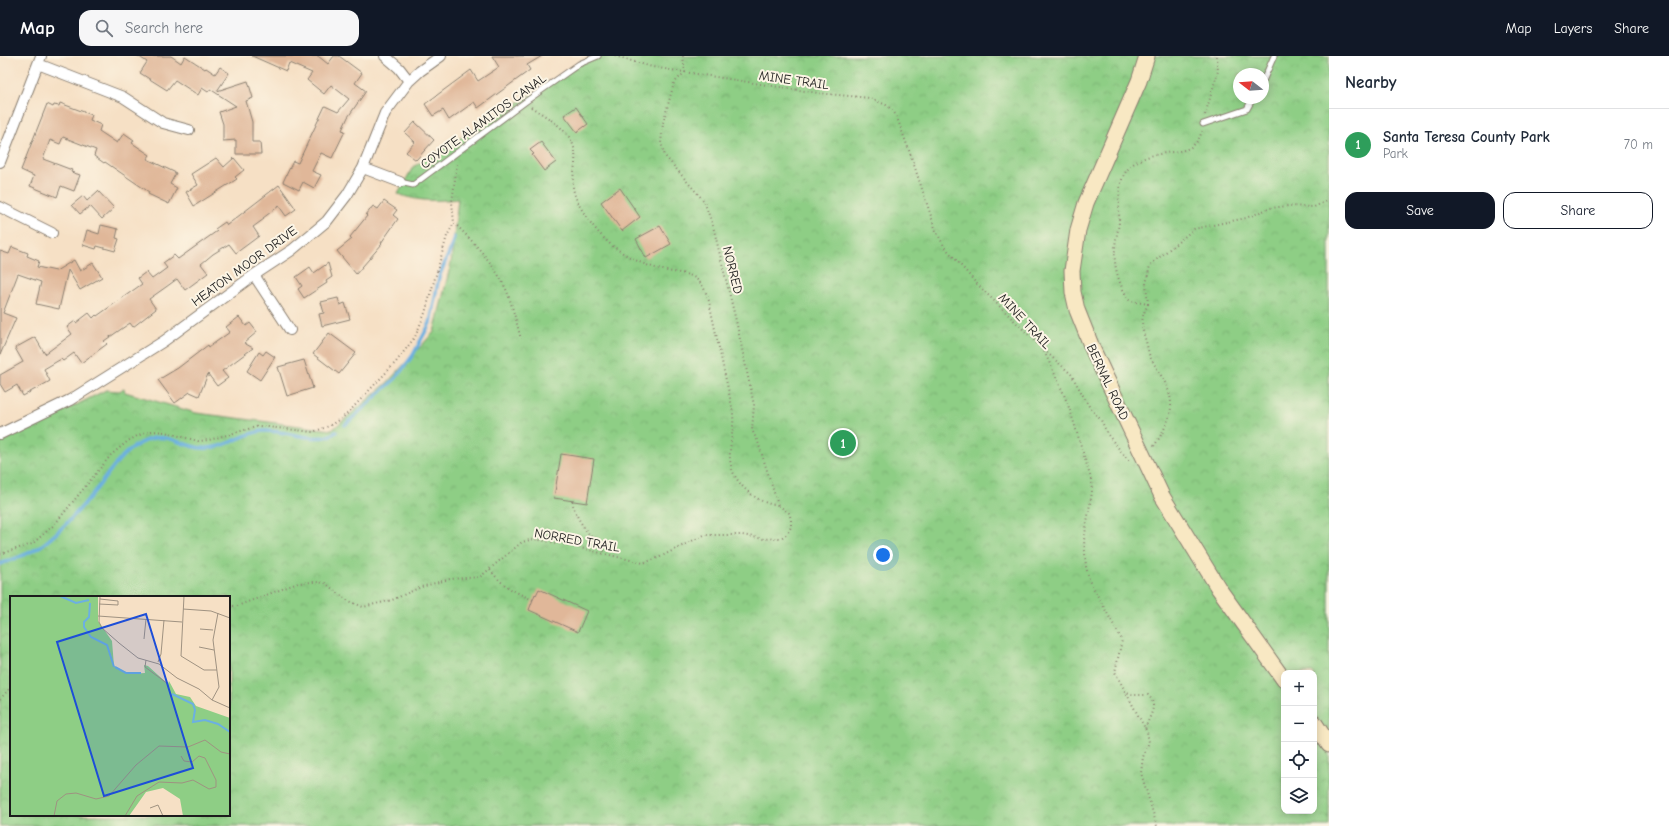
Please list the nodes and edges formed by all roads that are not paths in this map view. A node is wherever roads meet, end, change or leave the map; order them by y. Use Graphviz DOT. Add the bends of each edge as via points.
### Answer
graph roads {
  1 [pos="385,56"];
  2 [pos="441,56"];
  3 [pos="598,56"];
  4 [pos="1147,56"];
  5 [pos="1274,56"];
  6 [pos="40,60"];
  7 [pos="1269,68"];
  8 [pos="410,81"];
  9 [pos="1250,104"];
  10 [pos="1204,124"];
  11 [pos="188,130"];
  12 [pos="0,162"];
  13 [pos="363,168"];
  14 [pos="400,182"];
  15 [pos="0,207"];
  16 [pos="52,233"];
  17 [pos="254,275"];
  18 [pos="290,330"];
  19 [pos="0,434"];
  20 [pos="1281,676"];
  21 [pos="1317,727"];
  22 [pos="1329,745"];
  1 -- 8 [label="street"];
  2 -- 8 [label="street, HEATON MOOR DRIVE"];
  3 -- 14 [label="lane, COYOTE ALAMITOS CANAL" via="579,64 524,102 413,186"];
  4 -- 20 [label="street, BERNAL ROAD" via="1140,81 1086,203 1074,250 1073,292 1077,310 1093,350 1162,496 1219,589"];
  5 -- 7 [label="lane"];
  6 -- 11 [label="street" via="123,97 163,123"];
  6 -- 12 [label="street"];
  8 -- 13 [label="street, HEATON MOOR DRIVE" via="385,113"];
  9 -- 10 [label="lane" via="1247,109"];
  13 -- 14 [label="street"];
  13 -- 17 [label="street, HEATON MOOR DRIVE" via="327,221 292,250"];
  15 -- 16 [label="street"];
  17 -- 18 [label="street"];
  17 -- 19 [label="street, HEATON MOOR DRIVE" via="164,341 70,400"];
  21 -- 22 [label="street"];
}
